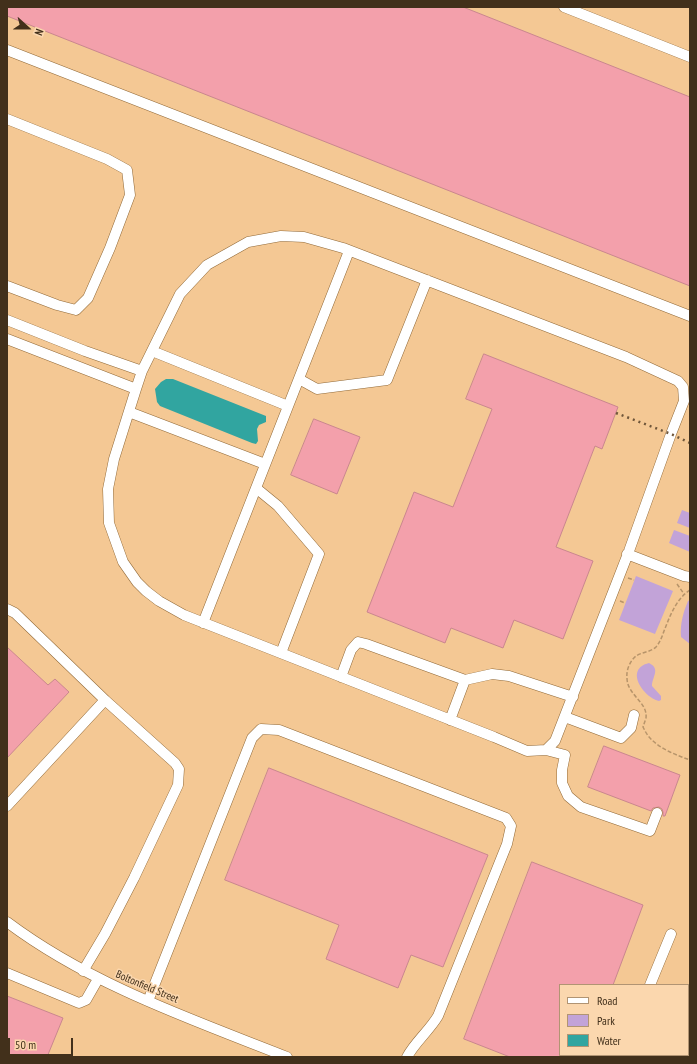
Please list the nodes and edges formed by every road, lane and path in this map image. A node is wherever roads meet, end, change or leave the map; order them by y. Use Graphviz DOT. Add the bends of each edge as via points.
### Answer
graph roads {
  1 [pos="564,7"];
  2 [pos="7,50"];
  3 [pos="690,57"];
  4 [pos="7,119"];
  5 [pos="349,250"];
  6 [pos="427,280"];
  7 [pos="7,286"];
  8 [pos="690,316"];
  9 [pos="7,320"];
  10 [pos="7,339"];
  11 [pos="152,351"];
  12 [pos="142,372"];
  13 [pos="298,379"];
  14 [pos="136,389"];
  15 [pos="288,406"];
  16 [pos="129,412"];
  17 [pos="265,464"];
  18 [pos="256,488"];
  19 [pos="627,554"];
  20 [pos="627,577"];
  21 [pos="690,577"];
  22 [pos="634,580"];
  23 [pos="677,584"];
  24 [pos="690,590"];
  25 [pos="684,594"];
  26 [pos="618,600"];
  27 [pos="625,603"];
  28 [pos="7,609"];
  29 [pos="203,623"];
  30 [pos="281,653"];
  31 [pos="341,677"];
  32 [pos="465,680"];
  33 [pos="573,697"];
  34 [pos="105,700"];
  35 [pos="634,714"];
  36 [pos="565,717"];
  37 [pos="450,720"];
  38 [pos="546,750"];
  39 [pos="690,760"];
  40 [pos="7,806"];
  41 [pos="657,813"];
  42 [pos="7,922"];
  43 [pos="671,934"];
  44 [pos="83,971"];
  45 [pos="7,973"];
  46 [pos="98,979"];
  47 [pos="650,984"];
  48 [pos="148,1001"];
  49 [pos="287,1057"];
  50 [pos="408,1057"];
  1 -- 3 [label="street"];
  2 -- 8 [label="street"];
  4 -- 7 [label="street" via="127,170 130,195 88,298 76,310"];
  5 -- 6 [label="street"];
  5 -- 11 [label="street" via="304,237 281,236 248,242 207,265 180,294"];
  5 -- 13 [label="street"];
  6 -- 13 [label="street" via="387,380 317,388"];
  6 -- 19 [label="street" via="626,357 678,381 684,387 684,401"];
  9 -- 12 [label="street"];
  10 -- 14 [label="street"];
  11 -- 12 [label="street"];
  11 -- 15 [label="street"];
  12 -- 14 [label="street"];
  13 -- 15 [label="street"];
  14 -- 16 [label="street"];
  15 -- 17 [label="street"];
  16 -- 17 [label="street"];
  16 -- 29 [label="street" via="114,459 108,489 109,523 123,562 137,582 159,601"];
  17 -- 18 [label="street"];
  18 -- 29 [label="street"];
  18 -- 30 [label="street" via="278,506 319,554"];
  19 -- 21 [label="street"];
  19 -- 33 [label="street"];
  20 -- 22 [label="path"];
  23 -- 25 [label="path"];
  24 -- 25 [label="path"];
  25 -- 39 [label="path" via="676,605 660,641 654,648 637,656 630,663 626,678 628,686 645,709 643,727 650,738 672,753"];
  26 -- 27 [label="path"];
  28 -- 34 [label="street" via="15,613"];
  29 -- 30 [label="street"];
  30 -- 31 [label="street"];
  31 -- 32 [label="street" via="351,650 358,642"];
  31 -- 37 [label="street"];
  32 -- 33 [label="street" via="492,674 508,676"];
  32 -- 37 [label="street"];
  33 -- 36 [label="street"];
  34 -- 40 [label="street"];
  34 -- 44 [label="street" via="175,763 179,769 178,784 134,878"];
  35 -- 36 [label="street" via="631,728 621,738"];
  36 -- 38 [label="street" via="555,741"];
  37 -- 38 [label="street" via="527,751"];
  38 -- 41 [label="street" via="565,755 562,783 568,796 581,807 650,832"];
  42 -- 44 [label="street, Boltonfield Street" via="25,936"];
  43 -- 47 [label="street"];
  44 -- 46 [label="street, Boltonfield Street"];
  45 -- 46 [label="street" via="79,1003 86,1000"];
  46 -- 48 [label="street, Boltonfield Street"];
  48 -- 49 [label="street, Boltonfield Street"];
  48 -- 50 [label="street" via="252,738 261,729 279,730 506,818 511,826 507,844 438,1016"];
}
